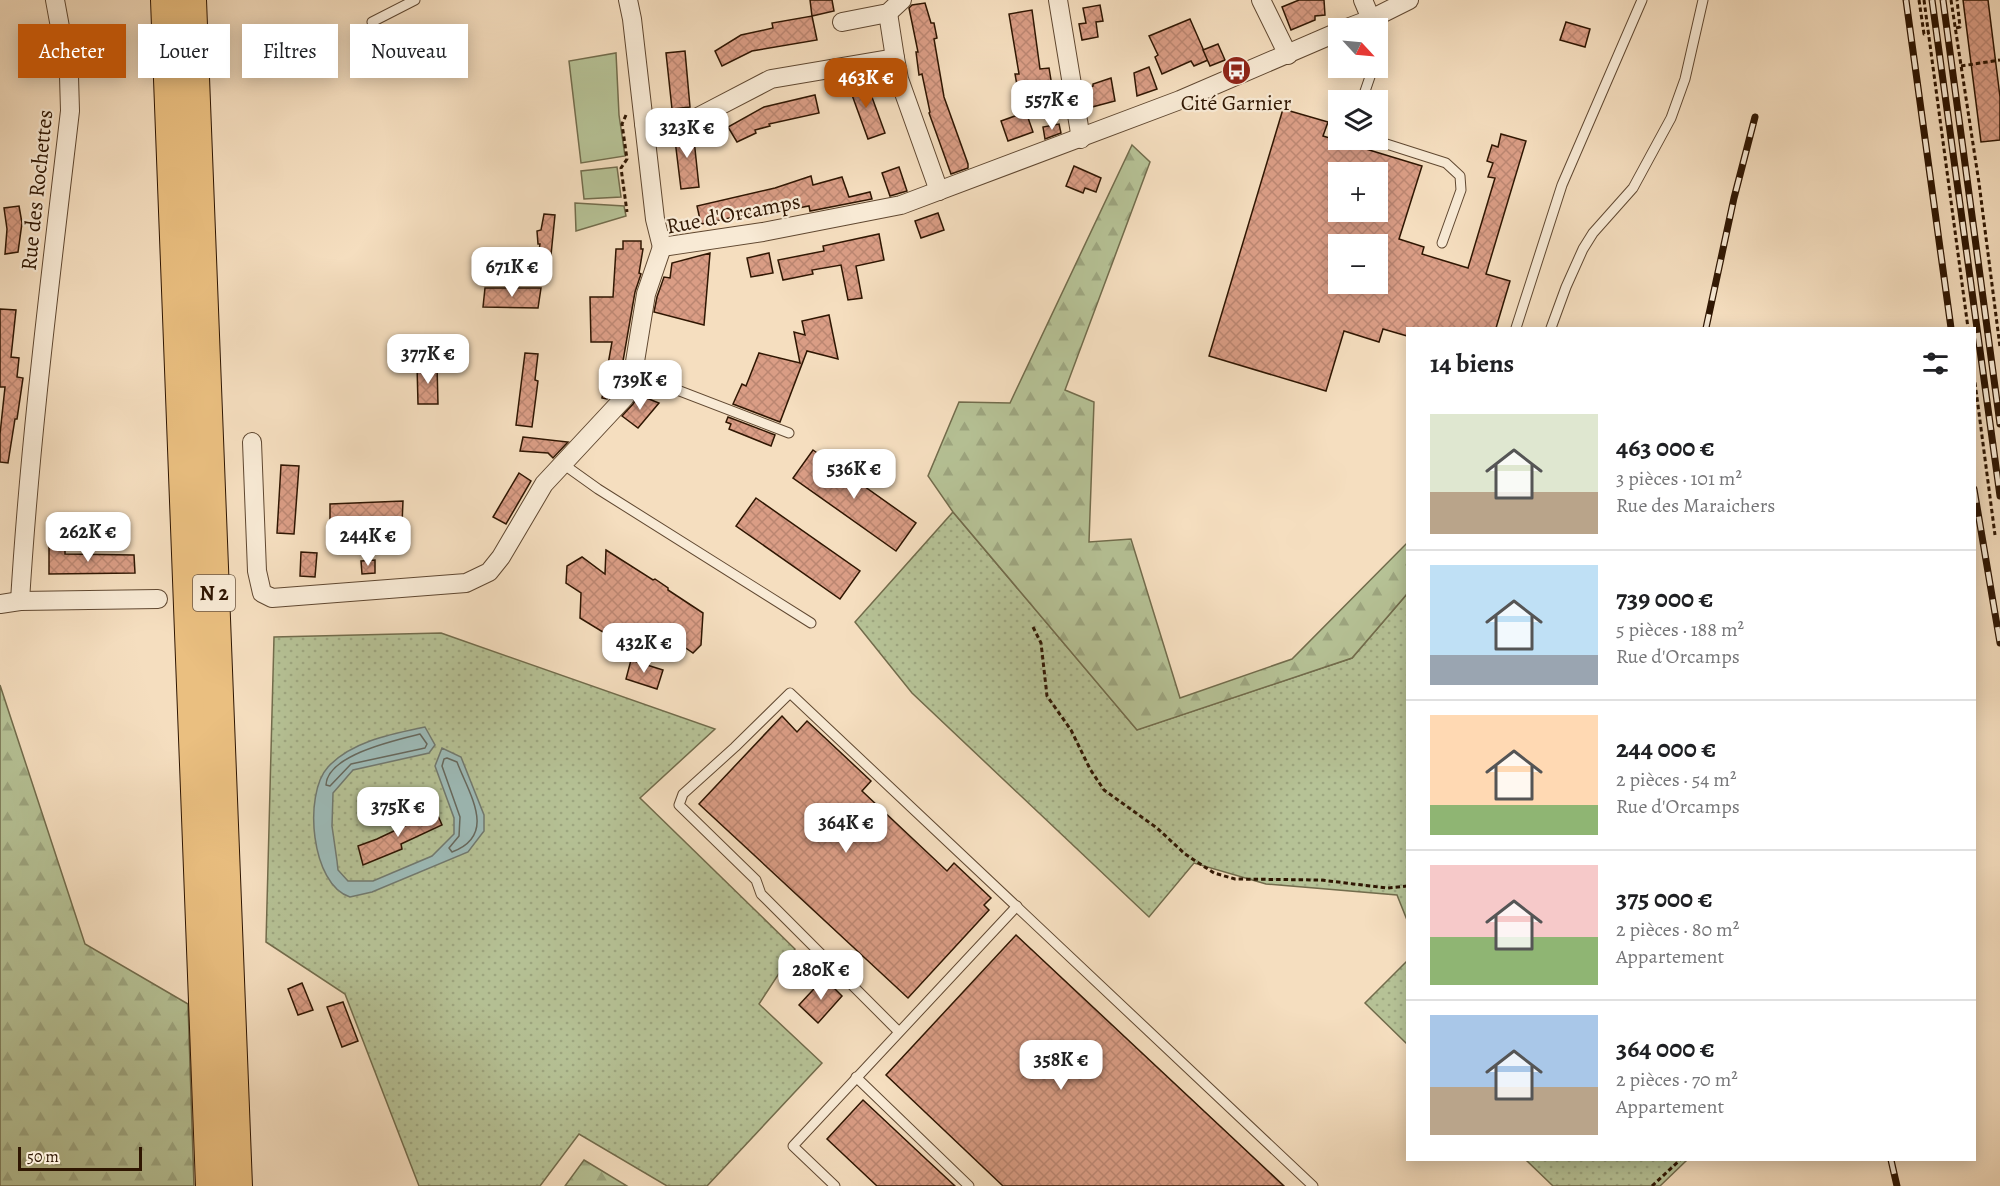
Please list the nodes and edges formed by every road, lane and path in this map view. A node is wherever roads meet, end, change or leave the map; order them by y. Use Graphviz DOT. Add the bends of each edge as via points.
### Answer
graph roads {
  1 [pos="55,0"];
  2 [pos="166,0"];
  3 [pos="191,0"];
  4 [pos="415,0"];
  5 [pos="628,0"];
  6 [pos="902,0"];
  7 [pos="1058,0"];
  8 [pos="1261,0"];
  9 [pos="1363,0"];
  10 [pos="1409,0"];
  11 [pos="1642,0"];
  12 [pos="1702,0"];
  13 [pos="1919,0"];
  14 [pos="1924,0"];
  15 [pos="1951,0"];
  16 [pos="1957,0"];
  17 [pos="888,13"];
  18 [pos="1371,18"];
  19 [pos="1385,18"];
  20 [pos="372,22"];
  21 [pos="842,22"];
  22 [pos="1955,28"];
  23 [pos="1929,33"];
  24 [pos="1328,37"];
  25 [pos="1288,55"];
  26 [pos="894,58"];
  27 [pos="2000,60"];
  28 [pos="1961,66"];
  29 [pos="625,106"];
  30 [pos="644,124"];
  31 [pos="1081,139"];
  32 [pos="1388,144"];
  33 [pos="939,191"];
  34 [pos="627,212"];
  35 [pos="1442,243"];
  36 [pos="662,247"];
  37 [pos="1515,327"];
  38 [pos="1551,327"];
  39 [pos="1968,327"];
  40 [pos="2000,347"];
  41 [pos="633,373"];
  42 [pos="1976,390"];
  43 [pos="789,433"];
  44 [pos="252,442"];
  45 [pos="563,464"];
  46 [pos="1995,535"];
  47 [pos="158,599"];
  48 [pos="20,601"];
  49 [pos="0,604"];
  50 [pos="811,623"];
  51 [pos="1033,627"];
  52 [pos="1406,886"];
  53 [pos="1017,906"];
  54 [pos="898,1031"];
  55 [pos="856,1077"];
  56 [pos="1679,1161"];
  57 [pos="211,1186"];
  58 [pos="237,1186"];
  59 [pos="835,1186"];
  60 [pos="969,1186"];
  61 [pos="1313,1186"];
  62 [pos="1652,1186"];
  1 -- 48 [label="street, Rue des Rochettes" via="69,75 70,111 23,542"];
  2 -- 57 [label="highway, N 2"];
  3 -- 58 [label="highway, N 2"];
  4 -- 20 [label="lane"];
  5 -- 30 [label="street"];
  6 -- 17 [label="street"];
  7 -- 31 [label="street"];
  8 -- 25 [label="street"];
  9 -- 18 [label="street"];
  10 -- 19 [label="street"];
  11 -- 37 [label="lane" via="1562,185"];
  12 -- 38 [label="lane" via="1685,79 1671,118 1633,188 1593,232 1583,249"];
  13 -- 23 [label="path" via="1924,34"];
  14 -- 23 [label="path"];
  15 -- 22 [label="path"];
  16 -- 22 [label="path" via="1960,27"];
  17 -- 21 [label="street"];
  17 -- 26 [label="street"];
  22 -- 28 [label="path"];
  23 -- 39 [label="path"];
  24 -- 25 [label="street, Rue d'Orcamps"];
  25 -- 31 [label="street, Rue d'Orcamps"];
  26 -- 30 [label="street" via="771,79 696,118"];
  26 -- 33 [label="street"];
  27 -- 28 [label="path"];
  28 -- 40 [label="path"];
  29 -- 34 [label="path" via="622,124 627,159 621,168"];
  30 -- 36 [label="street"];
  31 -- 33 [label="street, Rue d'Orcamps"];
  32 -- 35 [label="lane" via="1446,163 1460,176 1461,190"];
  33 -- 36 [label="street, Rue d'Orcamps" via="901,205 839,218"];
  36 -- 41 [label="street, Rue d'Orcamps" via="646,294"];
  41 -- 43 [label="lane"];
  41 -- 45 [label="street, Rue d'Orcamps" via="625,397"];
  42 -- 46 [label="path"];
  44 -- 45 [label="street, Rue d'Orcamps" via="257,571 262,593 272,598 466,584 476,580 501,557 544,484"];
  45 -- 50 [label="lane"];
  47 -- 48 [label="street"];
  48 -- 49 [label="street"];
  51 -- 52 [label="path" via="1041,643 1047,696 1104,790 1157,828 1185,854 1214,873 1235,879"];
  53 -- 54 [label="lane"];
  53 -- 54 [label="lane" via="790,693 683,794 679,805 756,880 760,894"];
  53 -- 61 [label="lane"];
  54 -- 55 [label="lane"];
  55 -- 59 [label="lane" via="793,1146"];
  55 -- 60 [label="lane"];
  56 -- 62 [label="path"];
}
